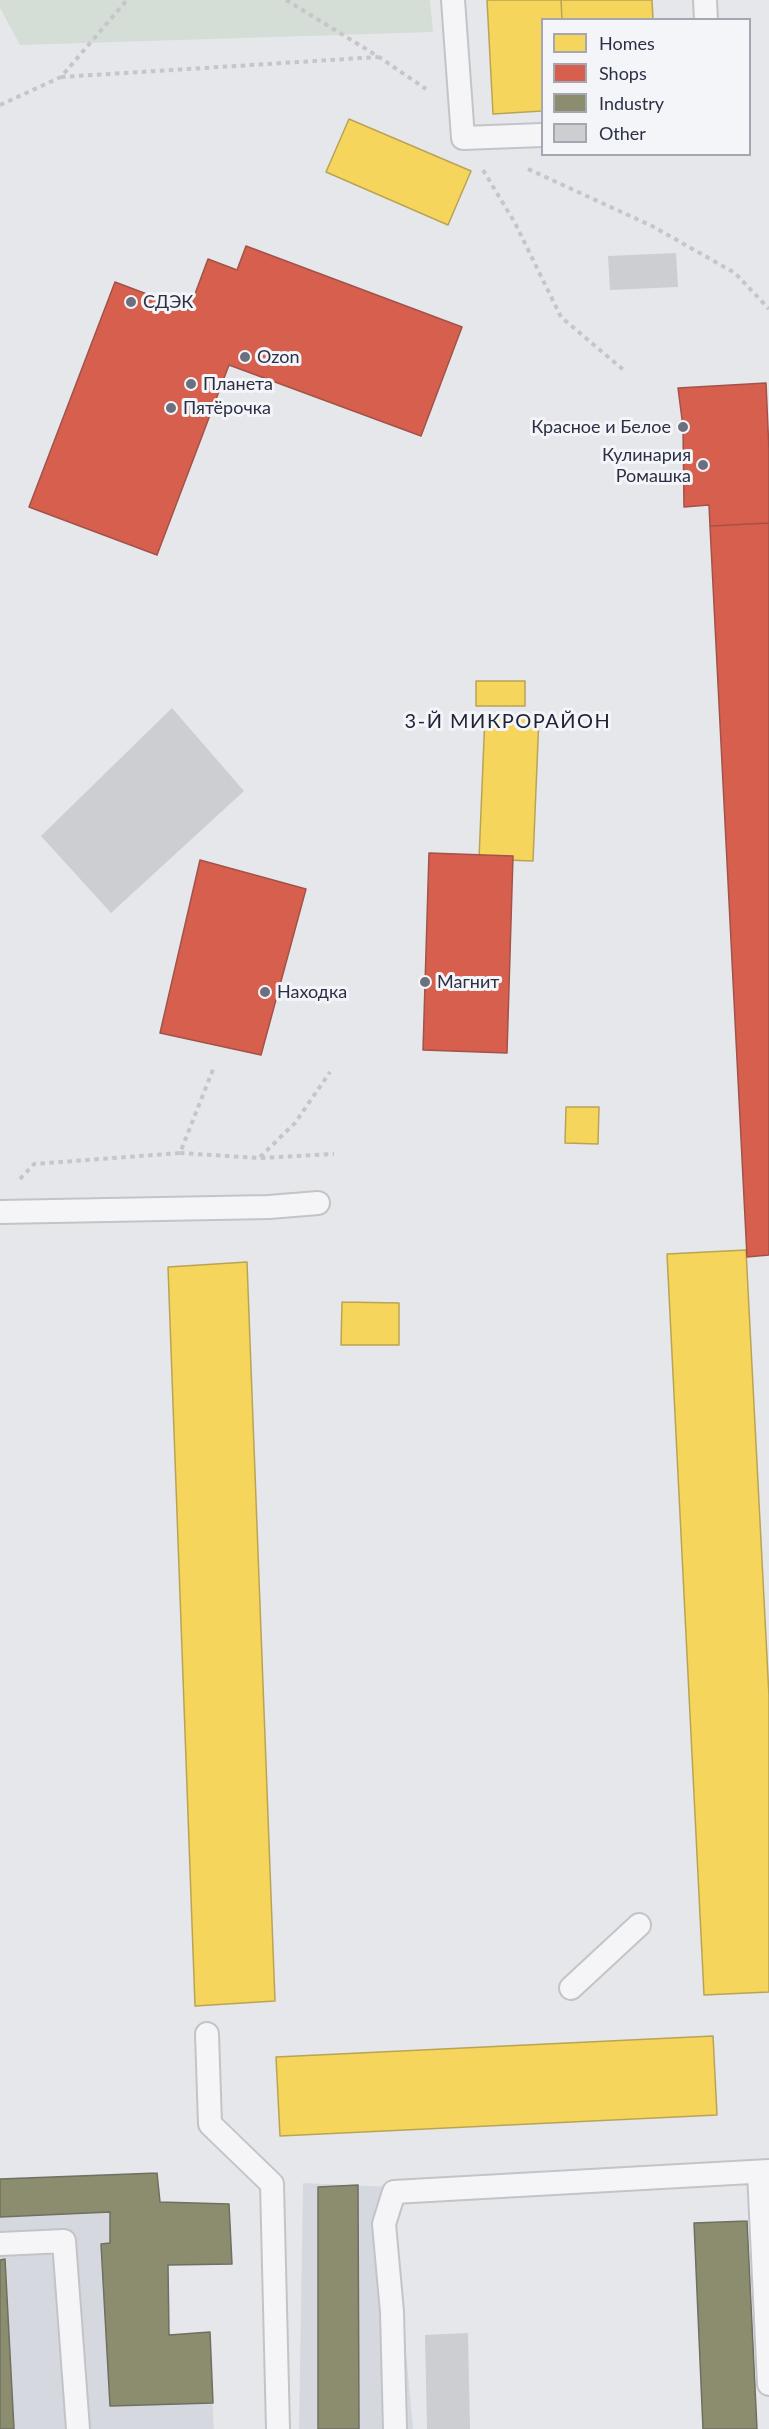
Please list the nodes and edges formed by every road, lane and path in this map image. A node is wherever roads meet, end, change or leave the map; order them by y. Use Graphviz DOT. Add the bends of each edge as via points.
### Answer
graph roads {
  1 [pos="127,0"];
  2 [pos="453,0"];
  3 [pos="705,0"];
  4 [pos="706,18"];
  5 [pos="379,57"];
  6 [pos="61,77"];
  7 [pos="0,105"];
  8 [pos="541,135"];
  9 [pos="463,138"];
  10 [pos="626,372"];
  11 [pos="214,1067"];
  12 [pos="330,1072"];
  13 [pos="180,1153"];
  14 [pos="334,1154"];
  15 [pos="259,1158"];
  16 [pos="318,1203"];
  17 [pos="4,1212"];
  18 [pos="639,1925"];
  19 [pos="571,1988"];
  20 [pos="207,2034"];
  21 [pos="764,2172"];
  22 [pos="0,2244"];
  23 [pos="769,2384"];
  24 [pos="78,2429"];
  25 [pos="278,2429"];
  26 [pos="395,2429"];
  1 -- 6 [label="path"];
  2 -- 9 [label="lane"];
  3 -- 4 [label="lane"];
  5 -- 6 [label="path"];
  6 -- 7 [label="path"];
  8 -- 9 [label="lane"];
  9 -- 10 [label="path" via="515,223 561,317"];
  11 -- 13 [label="path"];
  12 -- 15 [label="path" via="295,1123"];
  13 -- 15 [label="path"];
  13 -- 17 [label="path" via="34,1164 14,1185"];
  14 -- 15 [label="path"];
  16 -- 17 [label="lane"];
  18 -- 19 [label="lane"];
  20 -- 25 [label="lane" via="210,2124 272,2184"];
  21 -- 23 [label="lane"];
  21 -- 26 [label="lane" via="393,2192 384,2224 392,2312"];
  22 -- 24 [label="lane" via="64,2241"];
}
